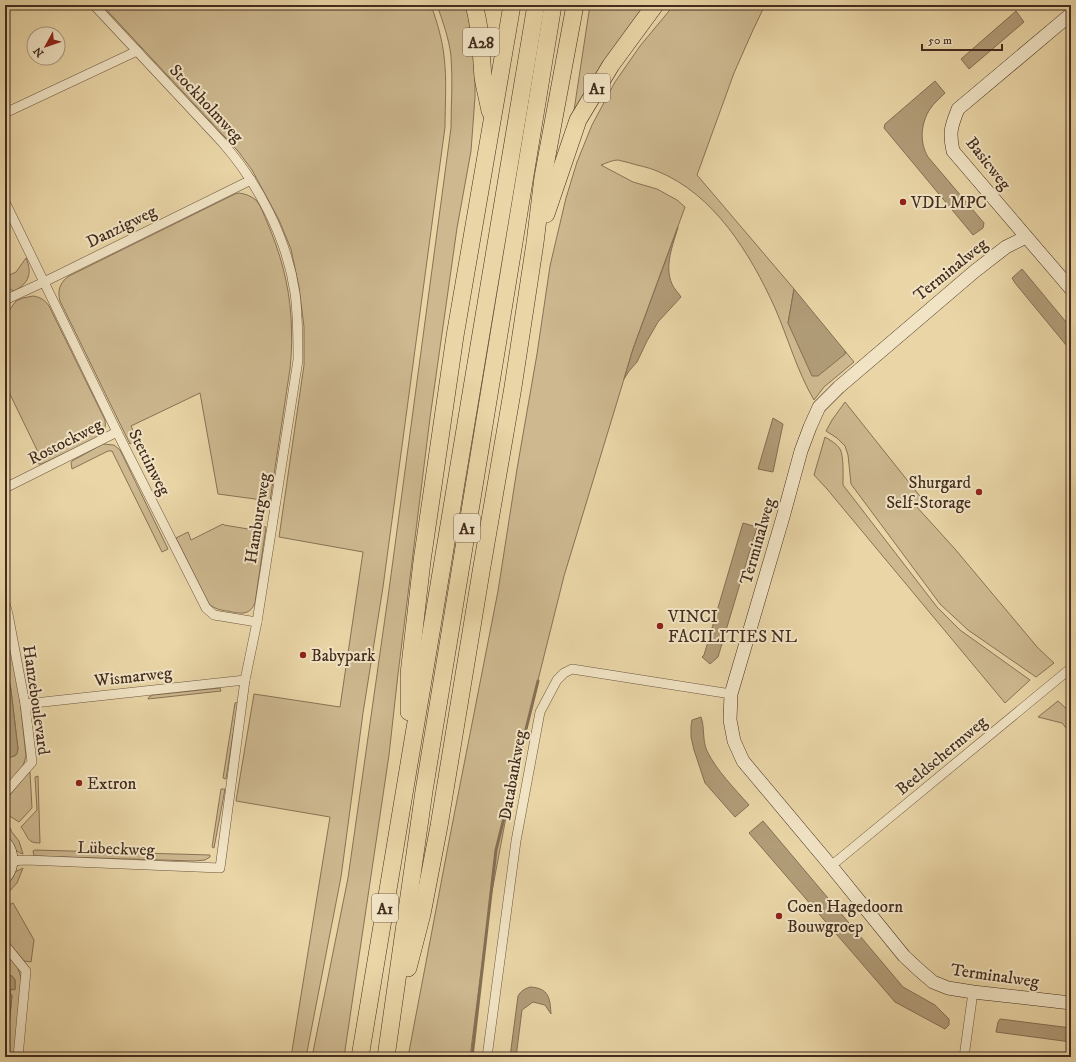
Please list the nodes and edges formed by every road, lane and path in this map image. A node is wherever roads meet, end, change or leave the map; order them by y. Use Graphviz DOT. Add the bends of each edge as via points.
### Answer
graph roads {
  1 [pos="94,5"];
  2 [pos="474,5"];
  3 [pos="512,5"];
  4 [pos="536,5"];
  5 [pos="553,5"];
  6 [pos="575,5"];
  7 [pos="656,5"];
  8 [pos="1071,14"];
  9 [pos="137,50"];
  10 [pos="5,113"];
  11 [pos="492,122"];
  12 [pos="251,180"];
  13 [pos="5,202"];
  14 [pos="1026,237"];
  15 [pos="535,243"];
  16 [pos="44,282"];
  17 [pos="1071,289"];
  18 [pos="5,300"];
  19 [pos="117,432"];
  20 [pos="5,488"];
  21 [pos="5,603"];
  22 [pos="257,622"];
  23 [pos="1071,668"];
  24 [pos="246,680"];
  25 [pos="730,694"];
  26 [pos="25,704"];
  27 [pos="410,759"];
  28 [pos="5,793"];
  29 [pos="5,843"];
  30 [pos="11,861"];
  31 [pos="831,866"];
  32 [pos="220,868"];
  33 [pos="5,877"];
  34 [pos="5,945"];
  35 [pos="973,992"];
  36 [pos="1071,1003"];
  37 [pos="387,1055"];
  38 [pos="18,1057"];
  39 [pos="360,1057"];
  40 [pos="488,1057"];
  41 [pos="964,1057"];
  1 -- 9 [label="street, Stockholmweg"];
  2 -- 11 [label="highway, A28"];
  3 -- 11 [label="highway, A1"];
  4 -- 27 [label="highway, A1"];
  5 -- 37 [label="highway, A1" via="424,791"];
  6 -- 15 [label="highway, A1" via="543,177"];
  7 -- 15 [label="highway, A1" via="611,65 578,120"];
  8 -- 14 [label="street, Basicweg" via="958,109 952,125 950,138 953,151"];
  9 -- 10 [label="street"];
  9 -- 12 [label="street, Stockholmweg" via="222,142"];
  11 -- 27 [label="highway, A1" via="455,336 422,560 409,674"];
  12 -- 16 [label="street, Danzigweg"];
  12 -- 22 [label="street, Hamburgweg" via="276,228 288,260 295,293 298,327 298,360"];
  13 -- 16 [label="street, Stettinweg"];
  14 -- 17 [label="street, Basicweg"];
  14 -- 25 [label="street, Terminalweg" via="1006,247 975,271 838,387 819,407 801,451"];
  15 -- 37 [label="highway, A1" via="439,826 422,914"];
  16 -- 18 [label="street, Danzigweg"];
  16 -- 19 [label="street, Stettinweg"];
  19 -- 20 [label="street, Rostockweg"];
  19 -- 22 [label="street, Stettinweg" via="206,608 214,615"];
  21 -- 26 [label="street, Hanzeboulevard"];
  22 -- 24 [label="street, Hamburgweg"];
  23 -- 31 [label="street, Beeldschermweg"];
  24 -- 26 [label="street, Wismarweg"];
  24 -- 32 [label="street, Hamburgweg"];
  25 -- 31 [label="street, Terminalweg" via="731,727 743,761"];
  25 -- 40 [label="street, Databankweg" via="572,669 557,680 540,712 534,742 516,841"];
  26 -- 28 [label="street, Hanzeboulevard" via="32,762"];
  27 -- 39 [label="highway, A1"];
  29 -- 30 [label="street"];
  30 -- 32 [label="street, Lübeckweg"];
  30 -- 33 [label="street"];
  31 -- 35 [label="street, Terminalweg" via="904,956 919,970 933,982 948,988"];
  34 -- 38 [label="street" via="26,971"];
  35 -- 36 [label="street, Terminalweg"];
  35 -- 41 [label="street"];
}
